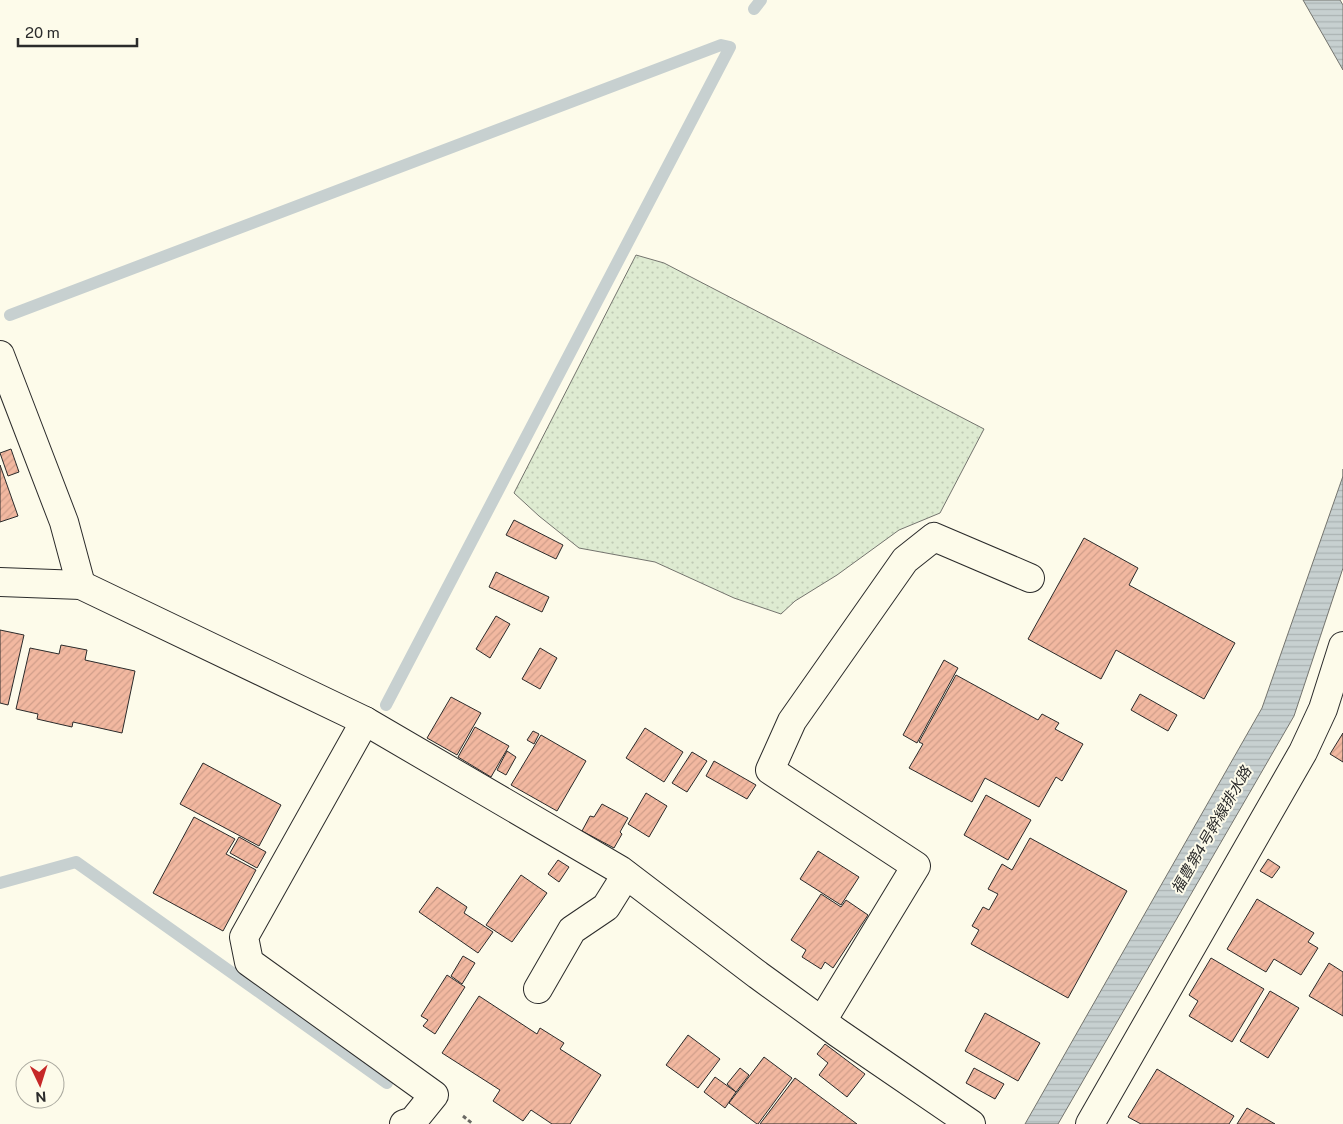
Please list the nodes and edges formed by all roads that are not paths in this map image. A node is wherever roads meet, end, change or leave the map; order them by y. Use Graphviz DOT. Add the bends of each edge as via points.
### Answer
graph roads {
  1 [pos="0,355"];
  2 [pos="1030,578"];
  3 [pos="0,582"];
  4 [pos="81,585"];
  5 [pos="1343,646"];
  6 [pos="365,722"];
  7 [pos="626,875"];
  8 [pos="538,989"];
  9 [pos="822,1021"];
  10 [pos="404,1124"];
  11 [pos="971,1124"];
  12 [pos="1090,1124"];
  1 -- 4 [label="street" via="64,522"];
  2 -- 9 [label="street" via="934,537 905,560 792,721 770,770 916,866"];
  3 -- 4 [label="street"];
  4 -- 6 [label="street"];
  5 -- 12 [label="street" via="1323,709 1303,752"];
  6 -- 7 [label="street"];
  6 -- 10 [label="street" via="244,937 249,962 434,1095 414,1122"];
  7 -- 8 [label="street" via="606,907 572,930"];
  7 -- 9 [label="street"];
  9 -- 11 [label="street"];
}
